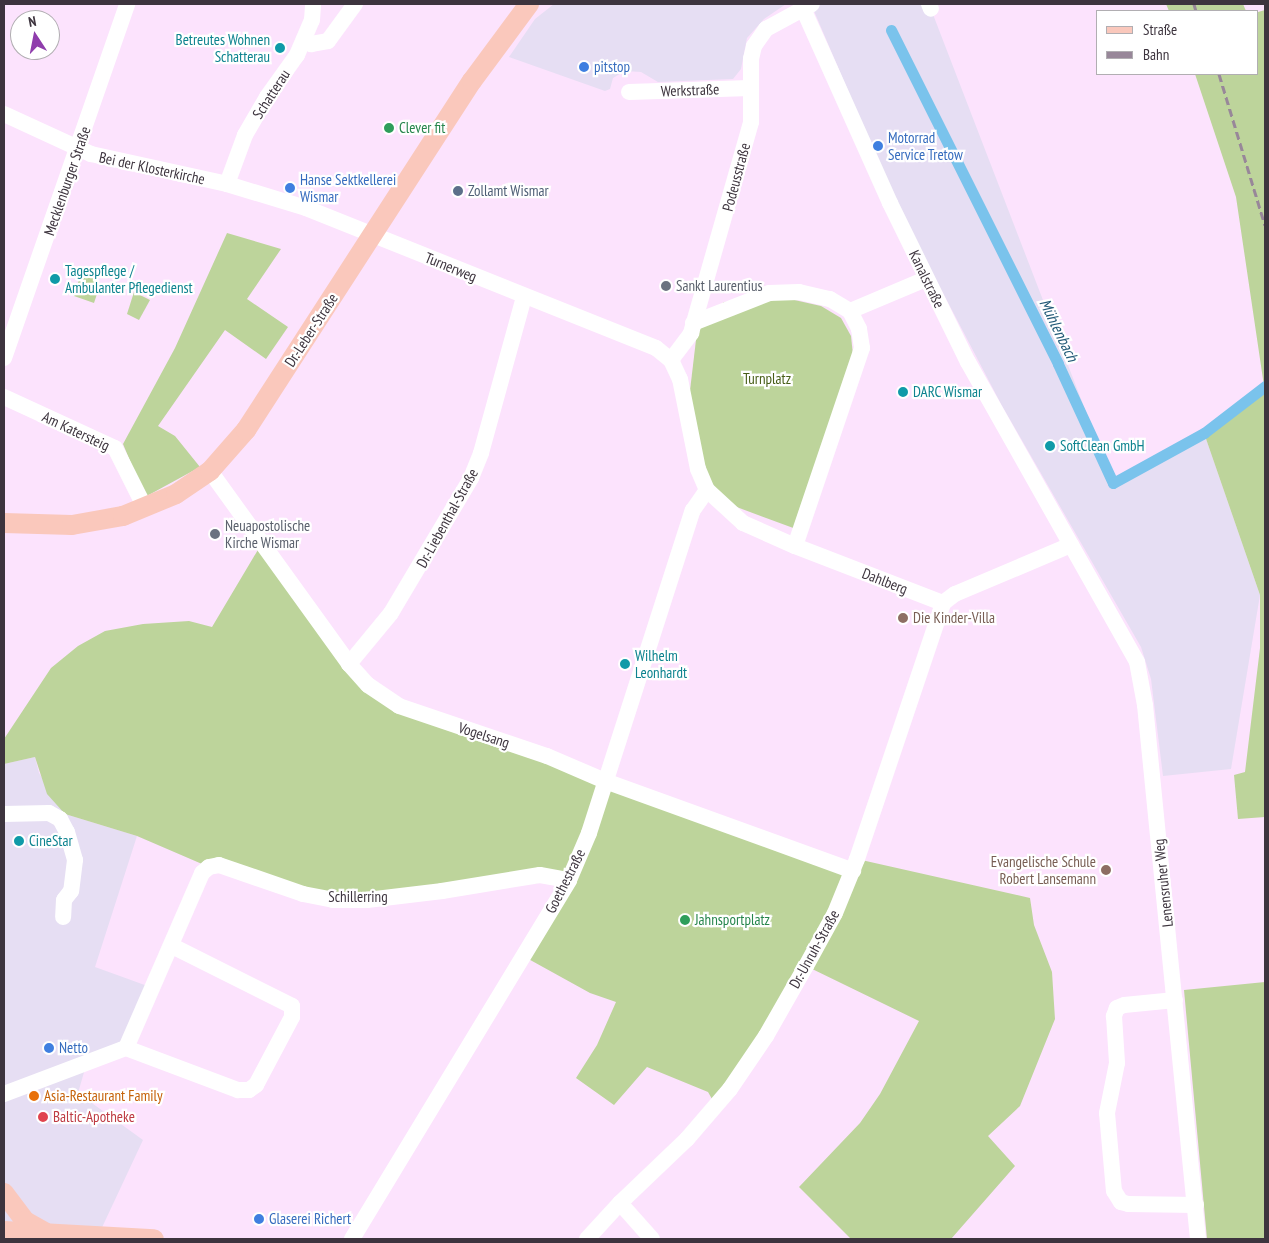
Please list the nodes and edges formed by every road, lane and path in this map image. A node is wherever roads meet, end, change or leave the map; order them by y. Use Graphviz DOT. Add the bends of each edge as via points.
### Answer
graph roads {
  1 [pos="127,4"];
  2 [pos="313,4"];
  3 [pos="355,4"];
  4 [pos="529,4"];
  5 [pos="805,5"];
  6 [pos="304,39"];
  7 [pos="750,88"];
  8 [pos="629,92"];
  9 [pos="4,114"];
  10 [pos="79,147"];
  11 [pos="227,184"];
  12 [pos="372,236"];
  13 [pos="926,279"];
  14 [pos="524,297"];
  15 [pos="850,311"];
  16 [pos="693,323"];
  17 [pos="4,358"];
  18 [pos="671,360"];
  19 [pos="4,397"];
  20 [pos="210,471"];
  21 [pos="707,490"];
  22 [pos="146,508"];
  23 [pos="4,523"];
  24 [pos="1071,545"];
  25 [pos="795,546"];
  26 [pos="943,603"];
  27 [pos="349,664"];
  28 [pos="606,781"];
  29 [pos="4,814"];
  30 [pos="853,870"];
  31 [pos="569,880"];
  32 [pos="63,917"];
  33 [pos="172,946"];
  34 [pos="1175,1000"];
  35 [pos="126,1048"];
  36 [pos="4,1094"];
  37 [pos="4,1193"];
  38 [pos="620,1203"];
  39 [pos="1196,1205"];
  40 [pos="4,1231"];
  41 [pos="42,1236"];
  42 [pos="154,1239"];
  43 [pos="352,1239"];
  44 [pos="587,1239"];
  45 [pos="652,1239"];
  46 [pos="1198,1239"];
  1 -- 10 [label="street, Mecklenburger Straße"];
  2 -- 6 [label="street, Schatterau" via="312,20"];
  3 -- 6 [label="street" via="328,41 311,44"];
  4 -- 12 [label="main road, Dr.-Leber-Straße" via="472,81"];
  5 -- 7 [label="street, Podeusstraße" via="766,29 754,46"];
  5 -- 13 [label="street, Kanalstraße"];
  6 -- 11 [label="street, Schatterau" via="245,135"];
  7 -- 8 [label="street, Werkstraße"];
  7 -- 16 [label="street, Podeusstraße" via="751,122"];
  9 -- 10 [label="street, Bei der Klosterkirche"];
  10 -- 11 [label="street, Bei der Klosterkirche" via="91,154"];
  10 -- 17 [label="street, Mecklenburger Straße"];
  11 -- 12 [label="street, Turnerweg" via="297,205"];
  12 -- 14 [label="street, Turnerweg"];
  12 -- 20 [label="main road, Dr.-Leber-Straße" via="246,430"];
  13 -- 15 [label="street"];
  13 -- 24 [label="street, Kanalstraße" via="985,396"];
  14 -- 18 [label="street, Turnerweg" via="656,348"];
  14 -- 27 [label="street, Dr.-Liebenthal-Straße" via="471,478 391,613"];
  15 -- 16 [label="street" via="830,299 799,292 770,293"];
  15 -- 25 [label="street" via="859,329 862,348"];
  16 -- 18 [label="street, Podeusstraße" via="691,333"];
  18 -- 21 [label="street" via="680,379 698,469"];
  19 -- 22 [label="street, Am Katersteig" via="115,448"];
  20 -- 22 [label="main road, Dr.-Leber-Straße" via="176,494"];
  20 -- 27 [label="street, Vogelsang"];
  21 -- 25 [label="street, Dahlberg" via="743,523"];
  21 -- 28 [label="street, Goethestraße" via="693,510"];
  22 -- 23 [label="main road, Dr.-Leber-Straße" via="123,516 72,525"];
  24 -- 26 [label="street" via="955,594"];
  24 -- 34 [label="street, Lenensruher Weg" via="1130,646 1142,680"];
  25 -- 26 [label="street, Dahlberg"];
  26 -- 30 [label="street, Dr.-Unruh-Straße"];
  27 -- 28 [label="street, Vogelsang" via="368,685 399,706 547,756"];
  28 -- 30 [label="street, Vogelsang"];
  28 -- 31 [label="street, Goethestraße"];
  29 -- 32 [label="street" via="49,813 64,825 73,844 75,860 71,891 64,900"];
  30 -- 38 [label="street, Dr.-Unruh-Straße" via="835,913 744,1069 687,1139"];
  31 -- 33 [label="street, Schillerring" via="540,875 423,894 333,900 303,894 219,865 209,866 202,873"];
  31 -- 43 [label="street, Goethestraße"];
  33 -- 35 [label="street, Schillerring"];
  33 -- 35 [label="street" via="285,1000 292,1006 292,1017 256,1085 249,1090 238,1090"];
  34 -- 39 [label="street, Lenensruher Weg"];
  34 -- 39 [label="street" via="1124,1005 1117,1008 1114,1016 1117,1063 1107,1113 1114,1191 1121,1202 1128,1204"];
  35 -- 36 [label="street"];
  37 -- 41 [label="main road" via="25,1221"];
  38 -- 44 [label="street, Dr.-Unruh-Straße"];
  38 -- 45 [label="street"];
  39 -- 46 [label="street, Lenensruher Weg"];
  40 -- 41 [label="main road"];
  41 -- 42 [label="main road"];
}
